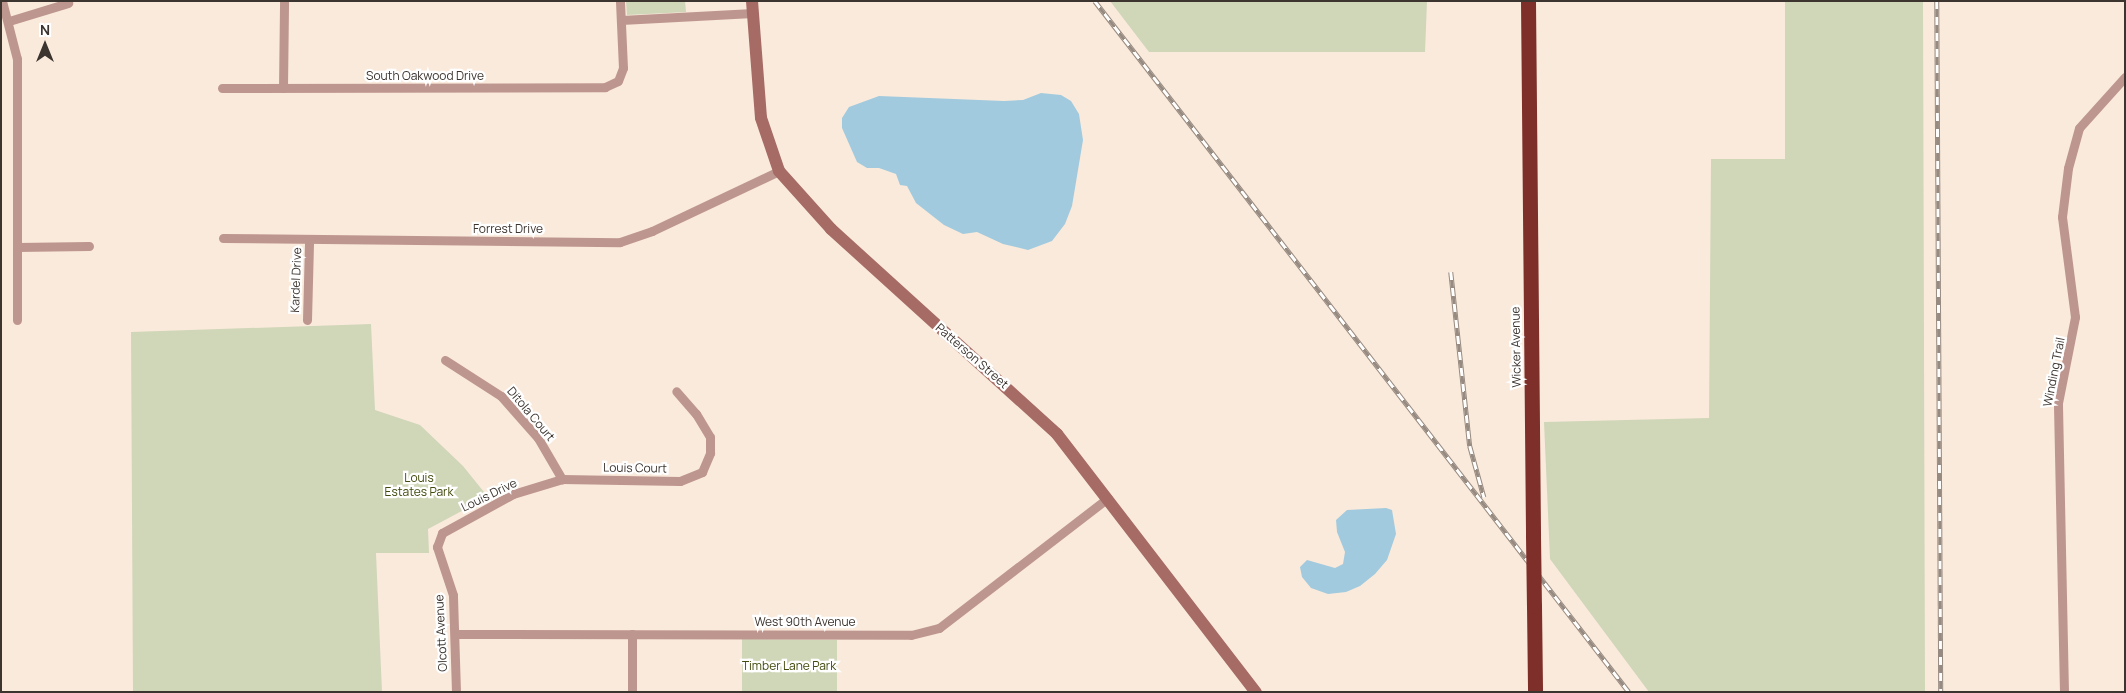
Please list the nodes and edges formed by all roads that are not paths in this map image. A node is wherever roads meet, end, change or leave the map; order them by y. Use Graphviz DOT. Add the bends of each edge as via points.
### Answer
graph roads {
  1 [pos="2,1"];
  2 [pos="284,1"];
  3 [pos="620,1"];
  4 [pos="1528,1"];
  5 [pos="68,3"];
  6 [pos="753,7"];
  7 [pos="621,20"];
  8 [pos="8,21"];
  9 [pos="2125,77"];
  10 [pos="222,88"];
  11 [pos="284,88"];
  12 [pos="778,171"];
  13 [pos="223,238"];
  14 [pos="309,241"];
  15 [pos="89,246"];
  16 [pos="17,247"];
  17 [pos="17,320"];
  18 [pos="307,320"];
  19 [pos="444,360"];
  20 [pos="676,392"];
  21 [pos="562,479"];
  22 [pos="1108,498"];
  23 [pos="437,546"];
  24 [pos="455,634"];
  25 [pos="632,634"];
  26 [pos="456,692"];
  27 [pos="632,692"];
  28 [pos="1256,692"];
  29 [pos="1535,692"];
  30 [pos="2064,692"];
  1 -- 8 [label="street"];
  2 -- 11 [label="street"];
  3 -- 7 [label="street"];
  4 -- 29 [label="highway, Wicker Avenue, bridge"];
  5 -- 8 [label="street"];
  6 -- 7 [label="street"];
  6 -- 12 [label="street, Patterson Street" via="761,118"];
  7 -- 11 [label="street, South Oakwood Drive" via="622,74 611,85 596,88"];
  8 -- 16 [label="street" via="17,59"];
  9 -- 30 [label="street, Winding Trail" via="2079,128 2072,146 2062,208 2063,244 2075,318 2058,403"];
  10 -- 11 [label="street, South Oakwood Drive"];
  12 -- 14 [label="street, Forrest Drive" via="652,231 620,242"];
  12 -- 22 [label="street, Patterson Street" via="831,228 1057,434"];
  13 -- 14 [label="street, Forrest Drive"];
  14 -- 18 [label="street, Kardel Drive"];
  15 -- 16 [label="street"];
  16 -- 17 [label="street"];
  19 -- 21 [label="street, Ditola Court" via="501,396 538,438"];
  20 -- 21 [label="street, Louis Court" via="696,414 710,437 710,453 702,472 680,481"];
  21 -- 23 [label="street, Louis Drive" via="513,494 442,533"];
  22 -- 25 [label="street, West 90th Avenue" via="940,628 911,635"];
  22 -- 28 [label="street, Patterson Street"];
  23 -- 24 [label="street, Olcott Avenue" via="453,595"];
  24 -- 25 [label="street, West 90th Avenue"];
  24 -- 26 [label="street, Olcott Avenue"];
  25 -- 27 [label="street"];
}
